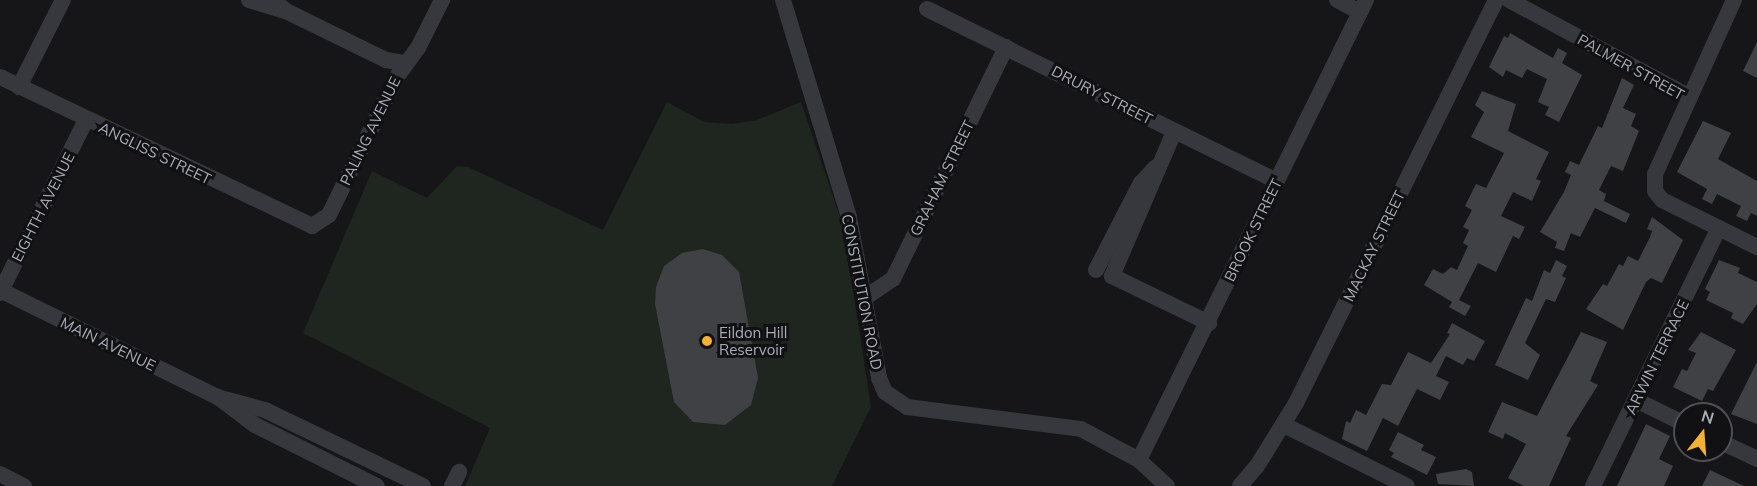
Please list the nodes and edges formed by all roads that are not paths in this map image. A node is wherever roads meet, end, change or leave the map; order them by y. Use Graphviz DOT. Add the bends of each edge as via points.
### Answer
graph roads {
  1 [pos="63,0"];
  2 [pos="249,0"];
  3 [pos="273,0"];
  4 [pos="442,0"];
  5 [pos="783,0"];
  6 [pos="1337,0"];
  7 [pos="1496,0"];
  8 [pos="1509,0"];
  9 [pos="1734,0"];
  10 [pos="1363,6"];
  11 [pos="927,9"];
  12 [pos="286,11"];
  13 [pos="1006,47"];
  14 [pos="404,63"];
  15 [pos="0,77"];
  16 [pos="19,87"];
  17 [pos="1690,97"];
  18 [pos="87,120"];
  19 [pos="1174,132"];
  20 [pos="1277,181"];
  21 [pos="312,226"];
  22 [pos="1719,228"];
  23 [pos="1757,247"];
  24 [pos="0,292"];
  25 [pos="866,297"];
  26 [pos="1209,323"];
  27 [pos="217,397"];
  28 [pos="1636,400"];
  29 [pos="1673,418"];
  30 [pos="1284,424"];
  31 [pos="1733,448"];
  32 [pos="1757,459"];
  33 [pos="1139,460"];
  34 [pos="0,474"];
  35 [pos="24,486"];
  36 [pos="377,486"];
  37 [pos="423,486"];
  38 [pos="1167,486"];
  39 [pos="1240,486"];
  40 [pos="1407,486"];
  41 [pos="1593,486"];
  1 -- 16 [label="street"];
  2 -- 12 [label="street"];
  3 -- 12 [label="street"];
  4 -- 14 [label="street, PALING AVENUE" via="418,48"];
  5 -- 25 [label="street, CONSTITUTION ROAD" via="849,216"];
  6 -- 10 [label="street"];
  7 -- 30 [label="street, MACKAY STREET"];
  8 -- 17 [label="street, PALMER STREET"];
  9 -- 17 [label="street"];
  10 -- 20 [label="street, BROOK STREET"];
  11 -- 13 [label="street, DRURY STREET"];
  12 -- 14 [label="street" via="386,60"];
  13 -- 19 [label="street, DRURY STREET"];
  13 -- 25 [label="street, GRAHAM STREET" via="893,279"];
  14 -- 21 [label="street, PALING AVENUE" via="329,214"];
  15 -- 16 [label="street, ANGLISS STREET"];
  16 -- 18 [label="street, ANGLISS STREET"];
  17 -- 22 [label="street, PALMER STREET" via="1653,186 1662,200"];
  18 -- 21 [label="street, ANGLISS STREET"];
  18 -- 24 [label="street, EIGHTH AVENUE"];
  19 -- 20 [label="street, DRURY STREET"];
  19 -- 26 [label="street" via="1156,167 1143,179 1104,275"];
  20 -- 26 [label="street, BROOK STREET"];
  22 -- 23 [label="street, PALMER STREET"];
  22 -- 28 [label="street, ARWIN TERRACE"];
  24 -- 27 [label="street, MAIN AVENUE"];
  25 -- 33 [label="street, CONSTITUTION ROAD" via="880,384 896,402 918,408 1069,425"];
  26 -- 33 [label="street, BROOK STREET"];
  27 -- 36 [label="street, MAIN AVENUE" via="255,425"];
  27 -- 37 [label="street, MAIN AVENUE" via="265,410"];
  28 -- 29 [label="street"];
  28 -- 41 [label="street, ARWIN TERRACE"];
  30 -- 39 [label="street, MACKAY STREET"];
  30 -- 40 [label="street"];
  31 -- 32 [label="street"];
  33 -- 38 [label="street, CONSTITUTION ROAD"];
  34 -- 35 [label="street"];
}
